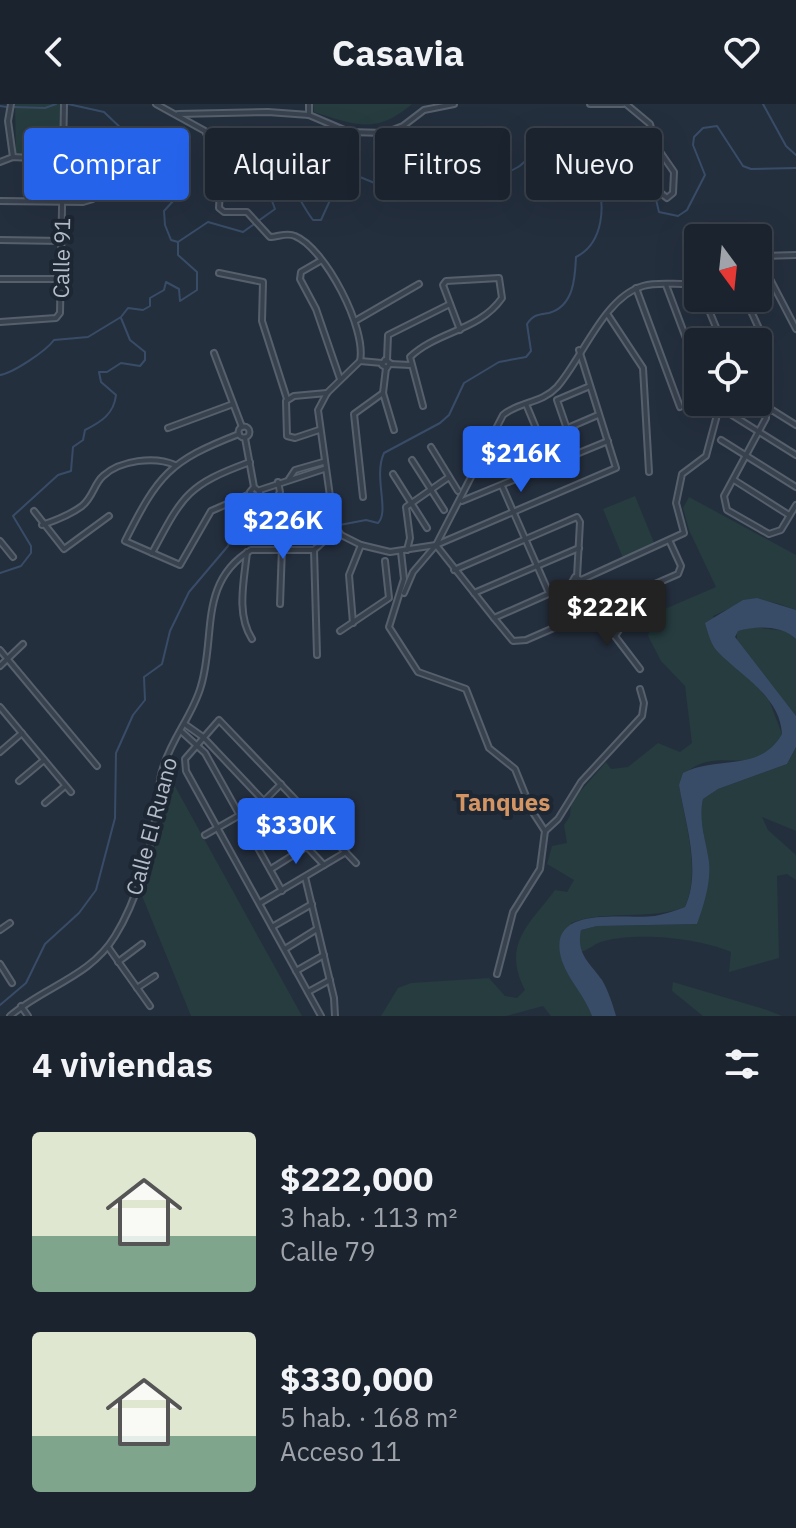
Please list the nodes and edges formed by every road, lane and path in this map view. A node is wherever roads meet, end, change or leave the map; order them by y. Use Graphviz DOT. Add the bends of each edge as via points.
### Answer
graph roads {
  1 [pos="11,104"];
  2 [pos="64,104"];
  3 [pos="156,104"];
  4 [pos="221,104"];
  5 [pos="309,104"];
  6 [pos="454,104"];
  7 [pos="590,104"];
  8 [pos="624,104"];
  9 [pos="444,105"];
  10 [pos="221,113"];
  11 [pos="178,114"];
  12 [pos="309,115"];
  13 [pos="64,128"];
  14 [pos="651,128"];
  15 [pos="662,155"];
  16 [pos="13,157"];
  17 [pos="24,158"];
  18 [pos="0,162"];
  19 [pos="662,194"];
  20 [pos="87,200"];
  21 [pos="0,201"];
  22 [pos="62,202"];
  23 [pos="0,240"];
  24 [pos="62,241"];
  25 [pos="796,255"];
  26 [pos="772,256"];
  27 [pos="320,261"];
  28 [pos="219,273"];
  29 [pos="0,279"];
  30 [pos="60,279"];
  31 [pos="772,283"];
  32 [pos="419,284"];
  33 [pos="684,284"];
  34 [pos="666,285"];
  35 [pos="636,288"];
  36 [pos="450,304"];
  37 [pos="608,315"];
  38 [pos="355,321"];
  39 [pos="0,322"];
  40 [pos="796,329"];
  41 [pos="460,330"];
  42 [pos="684,333"];
  43 [pos="579,350"];
  44 [pos="214,353"];
  45 [pos="360,361"];
  46 [pos="386,364"];
  47 [pos="410,365"];
  48 [pos="340,380"];
  49 [pos="590,386"];
  50 [pos="327,393"];
  51 [pos="383,393"];
  52 [pos="287,399"];
  53 [pos="233,404"];
  54 [pos="526,404"];
  55 [pos="423,406"];
  56 [pos="680,407"];
  57 [pos="772,410"];
  58 [pos="598,415"];
  59 [pos="717,416"];
  60 [pos="734,416"];
  61 [pos="765,416"];
  62 [pos="796,425"];
  63 [pos="242,427"];
  64 [pos="168,428"];
  65 [pos="567,429"];
  66 [pos="319,430"];
  67 [pos="394,430"];
  68 [pos="759,431"];
  69 [pos="239,434"];
  70 [pos="245,438"];
  71 [pos="541,440"];
  72 [pos="721,440"];
  73 [pos="608,441"];
  74 [pos="431,447"];
  75 [pos="796,455"];
  76 [pos="748,456"];
  77 [pos="412,460"];
  78 [pos="250,462"];
  79 [pos="323,462"];
  80 [pos="175,465"];
  81 [pos="478,467"];
  82 [pos="324,469"];
  83 [pos="649,472"];
  84 [pos="393,474"];
  85 [pos="449,477"];
  86 [pos="289,479"];
  87 [pos="734,479"];
  88 [pos="278,482"];
  89 [pos="502,486"];
  90 [pos="796,487"];
  91 [pos="257,489"];
  92 [pos="430,489"];
  93 [pos="458,491"];
  94 [pos="363,497"];
  95 [pos="410,502"];
  96 [pos="460,502"];
  97 [pos="273,504"];
  98 [pos="796,505"];
  99 [pos="444,510"];
  100 [pos="34,511"];
  101 [pos="513,512"];
  102 [pos="789,515"];
  103 [pos="109,516"];
  104 [pos="42,525"];
  105 [pos="427,528"];
  106 [pos="336,530"];
  107 [pos="525,539"];
  108 [pos="0,541"];
  109 [pos="670,542"];
  110 [pos="361,545"];
  111 [pos="436,545"];
  112 [pos="282,547"];
  113 [pos="579,548"];
  114 [pos="314,550"];
  115 [pos="404,551"];
  116 [pos="247,552"];
  117 [pos="152,553"];
  118 [pos="13,557"];
  119 [pos="385,561"];
  120 [pos="536,565"];
  121 [pos="454,570"];
  122 [pos="579,578"];
  123 [pos="574,585"];
  124 [pos="473,593"];
  125 [pos="549,593"];
  126 [pos="625,597"];
  127 [pos="399,601"];
  128 [pos="280,604"];
  129 [pos="595,610"];
  130 [pos="494,618"];
  131 [pos="574,619"];
  132 [pos="353,623"];
  133 [pos="340,631"];
  134 [pos="615,636"];
  135 [pos="252,639"];
  136 [pos="23,644"];
  137 [pos="0,650"];
  138 [pos="317,655"];
  139 [pos="8,659"];
  140 [pos="0,666"];
  141 [pos="640,669"];
  142 [pos="640,689"];
  143 [pos="0,707"];
  144 [pos="185,725"];
  145 [pos="182,732"];
  146 [pos="22,733"];
  147 [pos="203,737"];
  148 [pos="197,744"];
  149 [pos="0,752"];
  150 [pos="221,757"];
  151 [pos="44,760"];
  152 [pos="212,765"];
  153 [pos="97,766"];
  154 [pos="19,781"];
  155 [pos="281,784"];
  156 [pos="65,786"];
  157 [pos="71,792"];
  158 [pos="263,802"];
  159 [pos="45,803"];
  160 [pos="240,815"];
  161 [pos="218,828"];
  162 [pos="288,828"];
  163 [pos="545,831"];
  164 [pos="205,835"];
  165 [pos="258,847"];
  166 [pos="306,847"];
  167 [pos="346,852"];
  168 [pos="356,863"];
  169 [pos="324,865"];
  170 [pos="270,870"];
  171 [pos="305,877"];
  172 [pos="282,891"];
  173 [pos="260,903"];
  174 [pos="312,904"];
  175 [pos="10,923"];
  176 [pos="272,927"];
  177 [pos="317,929"];
  178 [pos="0,930"];
  179 [pos="142,944"];
  180 [pos="108,947"];
  181 [pos="284,949"];
  182 [pos="324,955"];
  183 [pos="118,962"];
  184 [pos="0,964"];
  185 [pos="296,971"];
  186 [pos="497,974"];
  187 [pos="155,976"];
  188 [pos="330,980"];
  189 [pos="12,983"];
  190 [pos="137,988"];
  191 [pos="308,992"];
  192 [pos="21,1006"];
  193 [pos="150,1006"];
  194 [pos="10,1016"];
  195 [pos="28,1016"];
  196 [pos="321,1016"];
  197 [pos="335,1016"];
  1 -- 16 [label="street"];
  2 -- 13 [label="street, Calle 91"];
  3 -- 11 [label="street"];
  4 -- 10 [label="street"];
  5 -- 12 [label="street"];
  6 -- 9 [label="street"];
  7 -- 8 [label="street"];
  8 -- 14 [label="street"];
  9 -- 12 [label="street" via="424,110 385,133 349,132"];
  10 -- 11 [label="street"];
  10 -- 12 [label="street"];
  11 -- 27 [label="street" via="211,141 221,169 219,208 247,212 270,237 293,235"];
  15 -- 19 [label="street" via="674,172 673,193 667,198"];
  16 -- 17 [label="street"];
  16 -- 18 [label="street"];
  20 -- 22 [label="street"];
  21 -- 22 [label="street"];
  22 -- 24 [label="street, Calle 91"];
  23 -- 24 [label="street"];
  24 -- 30 [label="street, Calle 91"];
  25 -- 26 [label="street"];
  27 -- 38 [label="street" via="342,290"];
  27 -- 48 [label="street" via="301,272 300,279"];
  28 -- 52 [label="street" via="263,282 262,321"];
  29 -- 30 [label="street"];
  30 -- 39 [label="street, Calle 91" via="59,316"];
  31 -- 40 [label="street"];
  32 -- 38 [label="street"];
  33 -- 34 [label="street"];
  34 -- 35 [label="street"];
  34 -- 42 [label="street"];
  35 -- 37 [label="street" via="626,292"];
  35 -- 56 [label="street"];
  36 -- 41 [label="street"];
  36 -- 41 [label="street" via="446,281 502,282 502,298 491,312"];
  36 -- 46 [label="street" via="388,335"];
  37 -- 43 [label="street"];
  37 -- 83 [label="street" via="643,368"];
  38 -- 45 [label="street"];
  41 -- 47 [label="street" via="414,353"];
  43 -- 49 [label="street"];
  43 -- 54 [label="street" via="559,385"];
  44 -- 53 [label="street"];
  45 -- 46 [label="street"];
  45 -- 48 [label="street"];
  46 -- 47 [label="street"];
  46 -- 51 [label="street"];
  47 -- 55 [label="street"];
  48 -- 50 [label="street"];
  49 -- 58 [label="street"];
  49 -- 65 [label="street" via="557,400"];
  50 -- 52 [label="street"];
  50 -- 66 [label="street" via="318,410"];
  51 -- 67 [label="street"];
  51 -- 94 [label="street" via="354,414"];
  52 -- 66 [label="street" via="287,436"];
  53 -- 63 [label="street"];
  53 -- 64 [label="street"];
  54 -- 71 [label="street"];
  54 -- 81 [label="street" via="499,419"];
  57 -- 62 [label="street"];
  58 -- 65 [label="street"];
  58 -- 73 [label="street"];
  59 -- 109 [label="street" via="706,456 682,474 676,503 684,533"];
  60 -- 68 [label="street"];
  61 -- 68 [label="street"];
  63 -- 69 [label="street"];
  63 -- 70 [label="street" via="249,431"];
  65 -- 71 [label="street"];
  66 -- 79 [label="street"];
  68 -- 75 [label="street"];
  68 -- 76 [label="street"];
  69 -- 70 [label="street"];
  69 -- 80 [label="street"];
  70 -- 78 [label="street"];
  71 -- 81 [label="street"];
  72 -- 76 [label="street"];
  73 -- 89 [label="street"];
  73 -- 101 [label="street" via="616,468"];
  74 -- 85 [label="street"];
  76 -- 87 [label="street"];
  76 -- 90 [label="street"];
  77 -- 92 [label="street"];
  78 -- 91 [label="street"];
  78 -- 117 [label="street" via="194,486"];
  79 -- 82 [label="street"];
  79 -- 86 [label="street" via="295,470"];
  80 -- 104 [label="street" via="142,461 111,471 83,505"];
  80 -- 117 [label="street" via="150,492 125,541"];
  81 -- 96 [label="street"];
  82 -- 86 [label="street"];
  82 -- 106 [label="street"];
  84 -- 95 [label="street"];
  85 -- 92 [label="street"];
  85 -- 93 [label="street"];
  86 -- 88 [label="street"];
  87 -- 102 [label="street"];
  87 -- 102 [label="street" via="724,496 727,510 769,534 778,533"];
  88 -- 91 [label="street"];
  88 -- 97 [label="street" via="280,492"];
  89 -- 96 [label="street"];
  89 -- 101 [label="street"];
  91 -- 117 [label="street" via="211,511 180,565"];
  92 -- 95 [label="street"];
  92 -- 99 [label="street"];
  95 -- 105 [label="street"];
  95 -- 115 [label="street" via="405,511 410,538"];
  96 -- 111 [label="street"];
  98 -- 102 [label="street"];
  100 -- 104 [label="street"];
  101 -- 107 [label="street"];
  101 -- 111 [label="street"];
  103 -- 104 [label="street" via="64,549"];
  106 -- 110 [label="street"];
  106 -- 114 [label="street"];
  107 -- 113 [label="street" via="579,518"];
  107 -- 120 [label="street"];
  107 -- 121 [label="street"];
  108 -- 118 [label="street"];
  109 -- 122 [label="street"];
  109 -- 126 [label="street" via="680,572"];
  110 -- 115 [label="street"];
  110 -- 132 [label="street" via="349,575"];
  111 -- 115 [label="street"];
  111 -- 121 [label="street"];
  111 -- 127 [label="street" via="413,572"];
  112 -- 114 [label="street"];
  112 -- 116 [label="street"];
  112 -- 128 [label="street"];
  113 -- 120 [label="street"];
  113 -- 122 [label="street"];
  114 -- 138 [label="street"];
  115 -- 127 [label="street"];
  116 -- 135 [label="street" via="242,611"];
  116 -- 144 [label="street, Calle El Ruano" via="215,588 204,676"];
  119 -- 132 [label="street" via="389,598"];
  120 -- 124 [label="street"];
  120 -- 125 [label="street"];
  121 -- 124 [label="street"];
  122 -- 123 [label="street"];
  123 -- 125 [label="street"];
  123 -- 131 [label="street"];
  124 -- 130 [label="street"];
  125 -- 130 [label="street"];
  126 -- 129 [label="street"];
  126 -- 134 [label="street" via="627,618"];
  127 -- 163 [label="street" via="389,625 414,667 466,689 488,745 515,769"];
  129 -- 131 [label="street"];
  129 -- 134 [label="street"];
  130 -- 131 [label="street" via="517,642"];
  132 -- 133 [label="street"];
  134 -- 141 [label="street"];
  136 -- 139 [label="street"];
  137 -- 139 [label="street"];
  139 -- 140 [label="street"];
  139 -- 153 [label="street"];
  142 -- 163 [label="street" via="642,716 581,782"];
  143 -- 146 [label="street"];
  144 -- 145 [label="street, Calle El Ruano"];
  144 -- 147 [label="street"];
  145 -- 148 [label="street"];
  145 -- 180 [label="street, Calle El Ruano" via="161,773 141,876"];
  146 -- 149 [label="street"];
  146 -- 151 [label="street"];
  147 -- 148 [label="street"];
  147 -- 150 [label="street"];
  147 -- 155 [label="street" via="219,720"];
  148 -- 152 [label="street"];
  148 -- 161 [label="street" via="185,767"];
  150 -- 152 [label="street"];
  150 -- 158 [label="street"];
  151 -- 154 [label="street"];
  151 -- 156 [label="street"];
  152 -- 160 [label="street"];
  155 -- 158 [label="street"];
  155 -- 167 [label="street"];
  156 -- 157 [label="street"];
  156 -- 159 [label="street"];
  158 -- 162 [label="street"];
  160 -- 161 [label="street"];
  160 -- 165 [label="street"];
  161 -- 164 [label="street"];
  161 -- 173 [label="street"];
  162 -- 165 [label="street"];
  162 -- 166 [label="street"];
  163 -- 186 [label="street" via="540,869 513,912"];
  165 -- 170 [label="street"];
  166 -- 169 [label="street"];
  166 -- 170 [label="street"];
  167 -- 168 [label="street"];
  167 -- 169 [label="street"];
  169 -- 171 [label="street"];
  170 -- 172 [label="street"];
  171 -- 172 [label="street"];
  171 -- 174 [label="street"];
  172 -- 173 [label="street"];
  173 -- 176 [label="street"];
  174 -- 176 [label="street"];
  174 -- 177 [label="street"];
  175 -- 178 [label="street"];
  176 -- 181 [label="street"];
  177 -- 181 [label="street"];
  177 -- 182 [label="street"];
  179 -- 183 [label="street"];
  180 -- 183 [label="street"];
  180 -- 192 [label="street, Calle El Ruano" via="83,972"];
  181 -- 185 [label="street"];
  182 -- 185 [label="street"];
  182 -- 188 [label="street"];
  183 -- 190 [label="street"];
  184 -- 189 [label="street"];
  185 -- 191 [label="street"];
  187 -- 190 [label="street"];
  188 -- 191 [label="street"];
  188 -- 197 [label="street"];
  190 -- 193 [label="street"];
  191 -- 196 [label="street"];
  192 -- 194 [label="street, Calle El Ruano"];
  192 -- 195 [label="street"];
}
